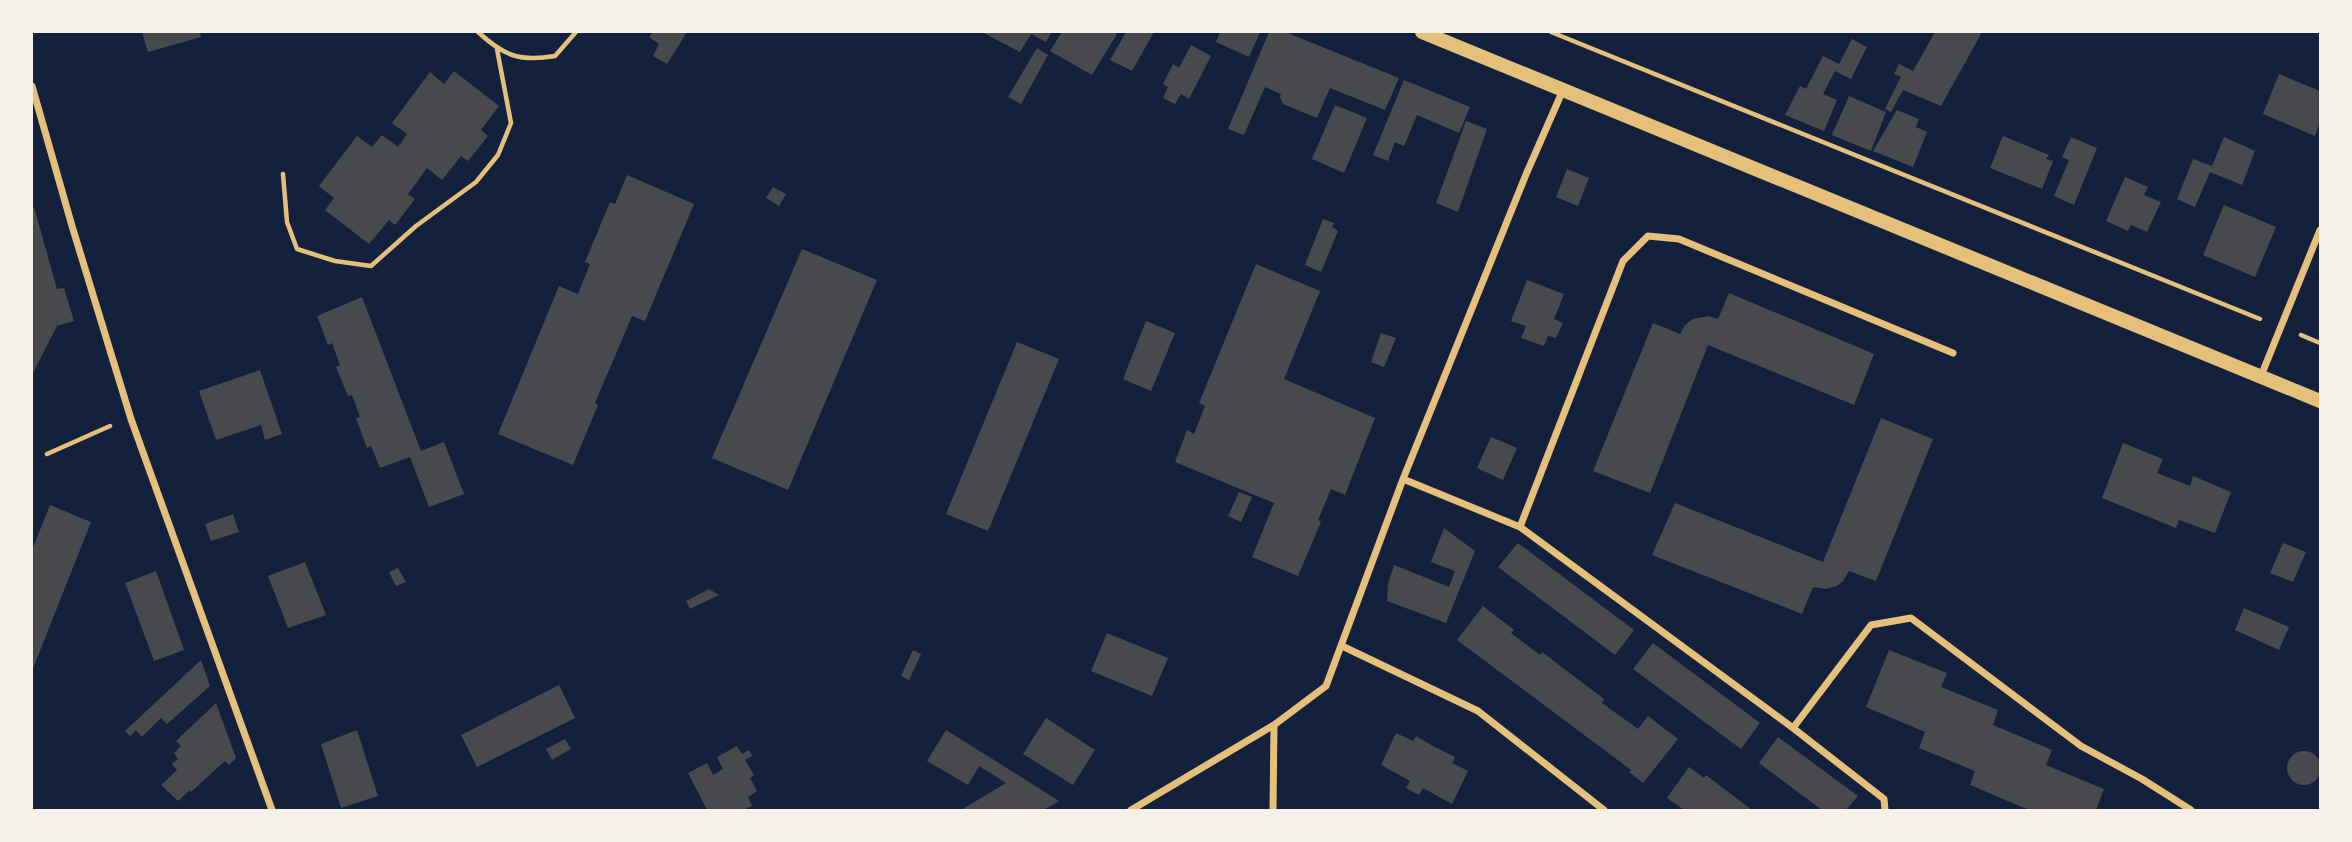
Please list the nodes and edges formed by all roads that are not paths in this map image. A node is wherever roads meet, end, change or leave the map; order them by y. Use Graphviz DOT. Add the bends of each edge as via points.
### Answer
graph roads {
  1 [pos="1422,32"];
  2 [pos="32,86"];
  3 [pos="1563,90"];
  4 [pos="2320,230"];
  5 [pos="1953,353"];
  6 [pos="2261,376"];
  7 [pos="2320,401"];
  8 [pos="1403,479"];
  9 [pos="1520,527"];
  10 [pos="1342,646"];
  11 [pos="1274,725"];
  12 [pos="1793,728"];
  13 [pos="272,810"];
  14 [pos="1130,810"];
  15 [pos="1273,810"];
  16 [pos="1604,810"];
  17 [pos="1885,810"];
  18 [pos="2191,810"];
  1 -- 3 [label="main road"];
  2 -- 13 [label="street" via="131,419"];
  3 -- 6 [label="main road"];
  3 -- 8 [label="street"];
  4 -- 6 [label="street"];
  5 -- 9 [label="street" via="1679,239 1648,236 1623,261"];
  6 -- 7 [label="main road"];
  8 -- 9 [label="street"];
  8 -- 10 [label="street"];
  9 -- 12 [label="street"];
  10 -- 11 [label="street" via="1326,686"];
  10 -- 16 [label="street" via="1478,711"];
  11 -- 14 [label="street"];
  11 -- 15 [label="street"];
  12 -- 17 [label="street" via="1884,799"];
  12 -- 18 [label="street" via="1871,625 1911,618 2081,746"];
}
